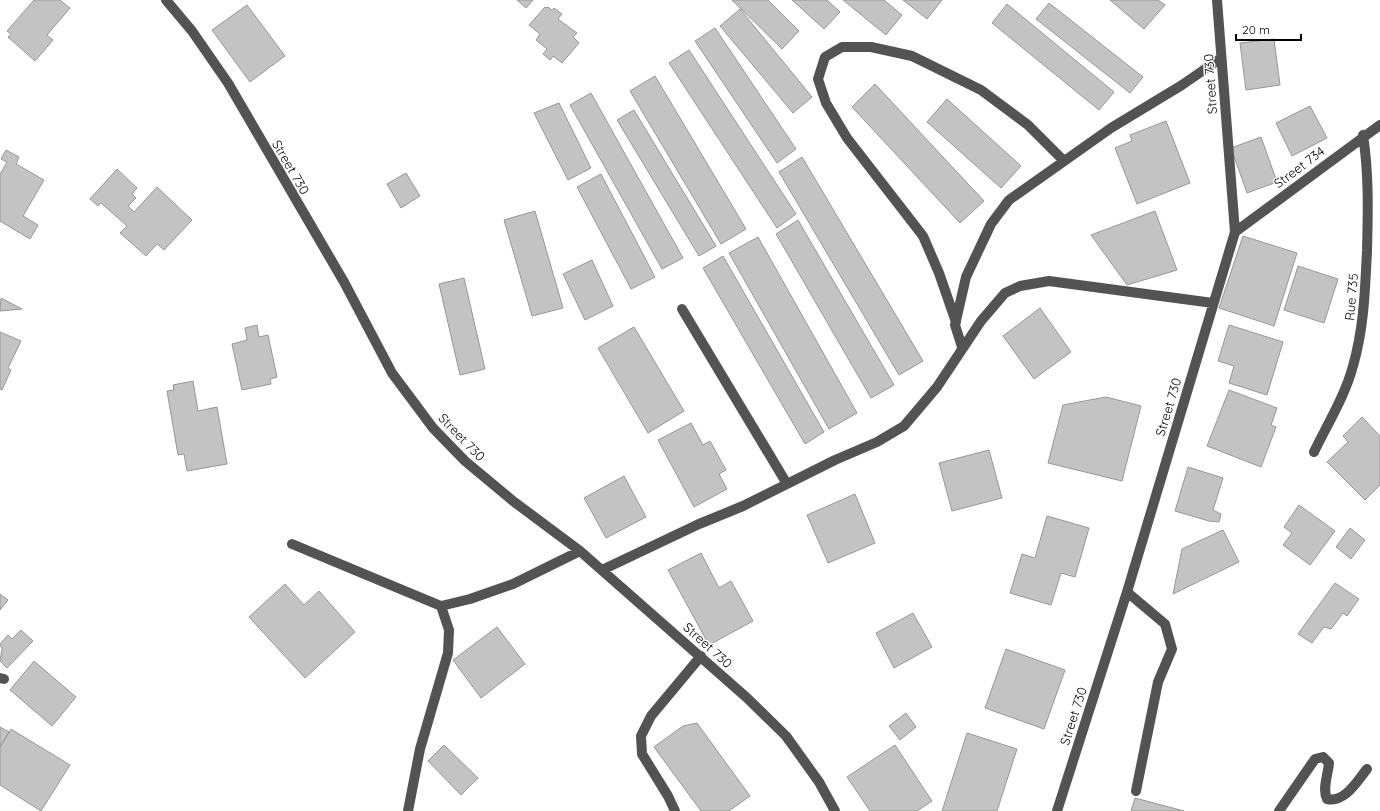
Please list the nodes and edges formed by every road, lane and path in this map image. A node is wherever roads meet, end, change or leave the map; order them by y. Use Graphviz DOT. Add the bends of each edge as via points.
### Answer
graph roads {
  1 [pos="166,0"];
  2 [pos="1217,0"];
  3 [pos="1221,58"];
  4 [pos="1380,125"];
  5 [pos="1363,135"];
  6 [pos="1064,160"];
  7 [pos="1234,232"];
  8 [pos="1213,303"];
  9 [pos="682,309"];
  10 [pos="956,322"];
  11 [pos="962,347"];
  12 [pos="1314,452"];
  13 [pos="787,484"];
  14 [pos="292,544"];
  15 [pos="580,551"];
  16 [pos="602,570"];
  17 [pos="1127,592"];
  18 [pos="440,606"];
  19 [pos="701,656"];
  20 [pos="1366,769"];
  21 [pos="1136,791"];
  22 [pos="408,811"];
  23 [pos="675,811"];
  24 [pos="835,811"];
  25 [pos="1057,811"];
  26 [pos="1279,811"];
  1 -- 15 [label="street, Street 730" via="228,84 344,282 392,373 419,410 465,461 512,501"];
  2 -- 3 [label="street, Street 730"];
  3 -- 6 [label="street"];
  3 -- 7 [label="street, Street 730"];
  4 -- 5 [label="street, Street 734"];
  5 -- 7 [label="street, Street 734"];
  5 -- 12 [label="street, Rue 735" via="1368,164 1366,292 1363,315 1356,354 1344,392"];
  6 -- 10 [label="street" via="1009,200 991,224 966,277"];
  6 -- 10 [label="street" via="1028,126 982,90 912,56 871,47 842,47 825,57 818,79 826,103 847,138 924,236"];
  7 -- 8 [label="street, Street 730"];
  8 -- 11 [label="street" via="1049,281 1020,286 1005,293"];
  8 -- 17 [label="street, Street 730"];
  9 -- 13 [label="street"];
  10 -- 11 [label="street"];
  11 -- 13 [label="street" via="937,388 904,426 877,442"];
  13 -- 16 [label="street"];
  14 -- 18 [label="street"];
  15 -- 16 [label="street, Street 730"];
  15 -- 18 [label="street" via="513,584"];
  16 -- 19 [label="street, Street 730"];
  17 -- 21 [label="street" via="1165,624 1172,649 1158,682"];
  17 -- 25 [label="street, Street 730"];
  18 -- 22 [label="street" via="449,630 448,653 421,743"];
  19 -- 23 [label="street" via="651,716 641,736 642,754"];
  19 -- 24 [label="street, Street 730" via="786,736 819,782"];
  20 -- 26 [label="street" via="1349,792 1332,800 1327,799 1324,793 1329,763 1323,757 1316,759"];
}
